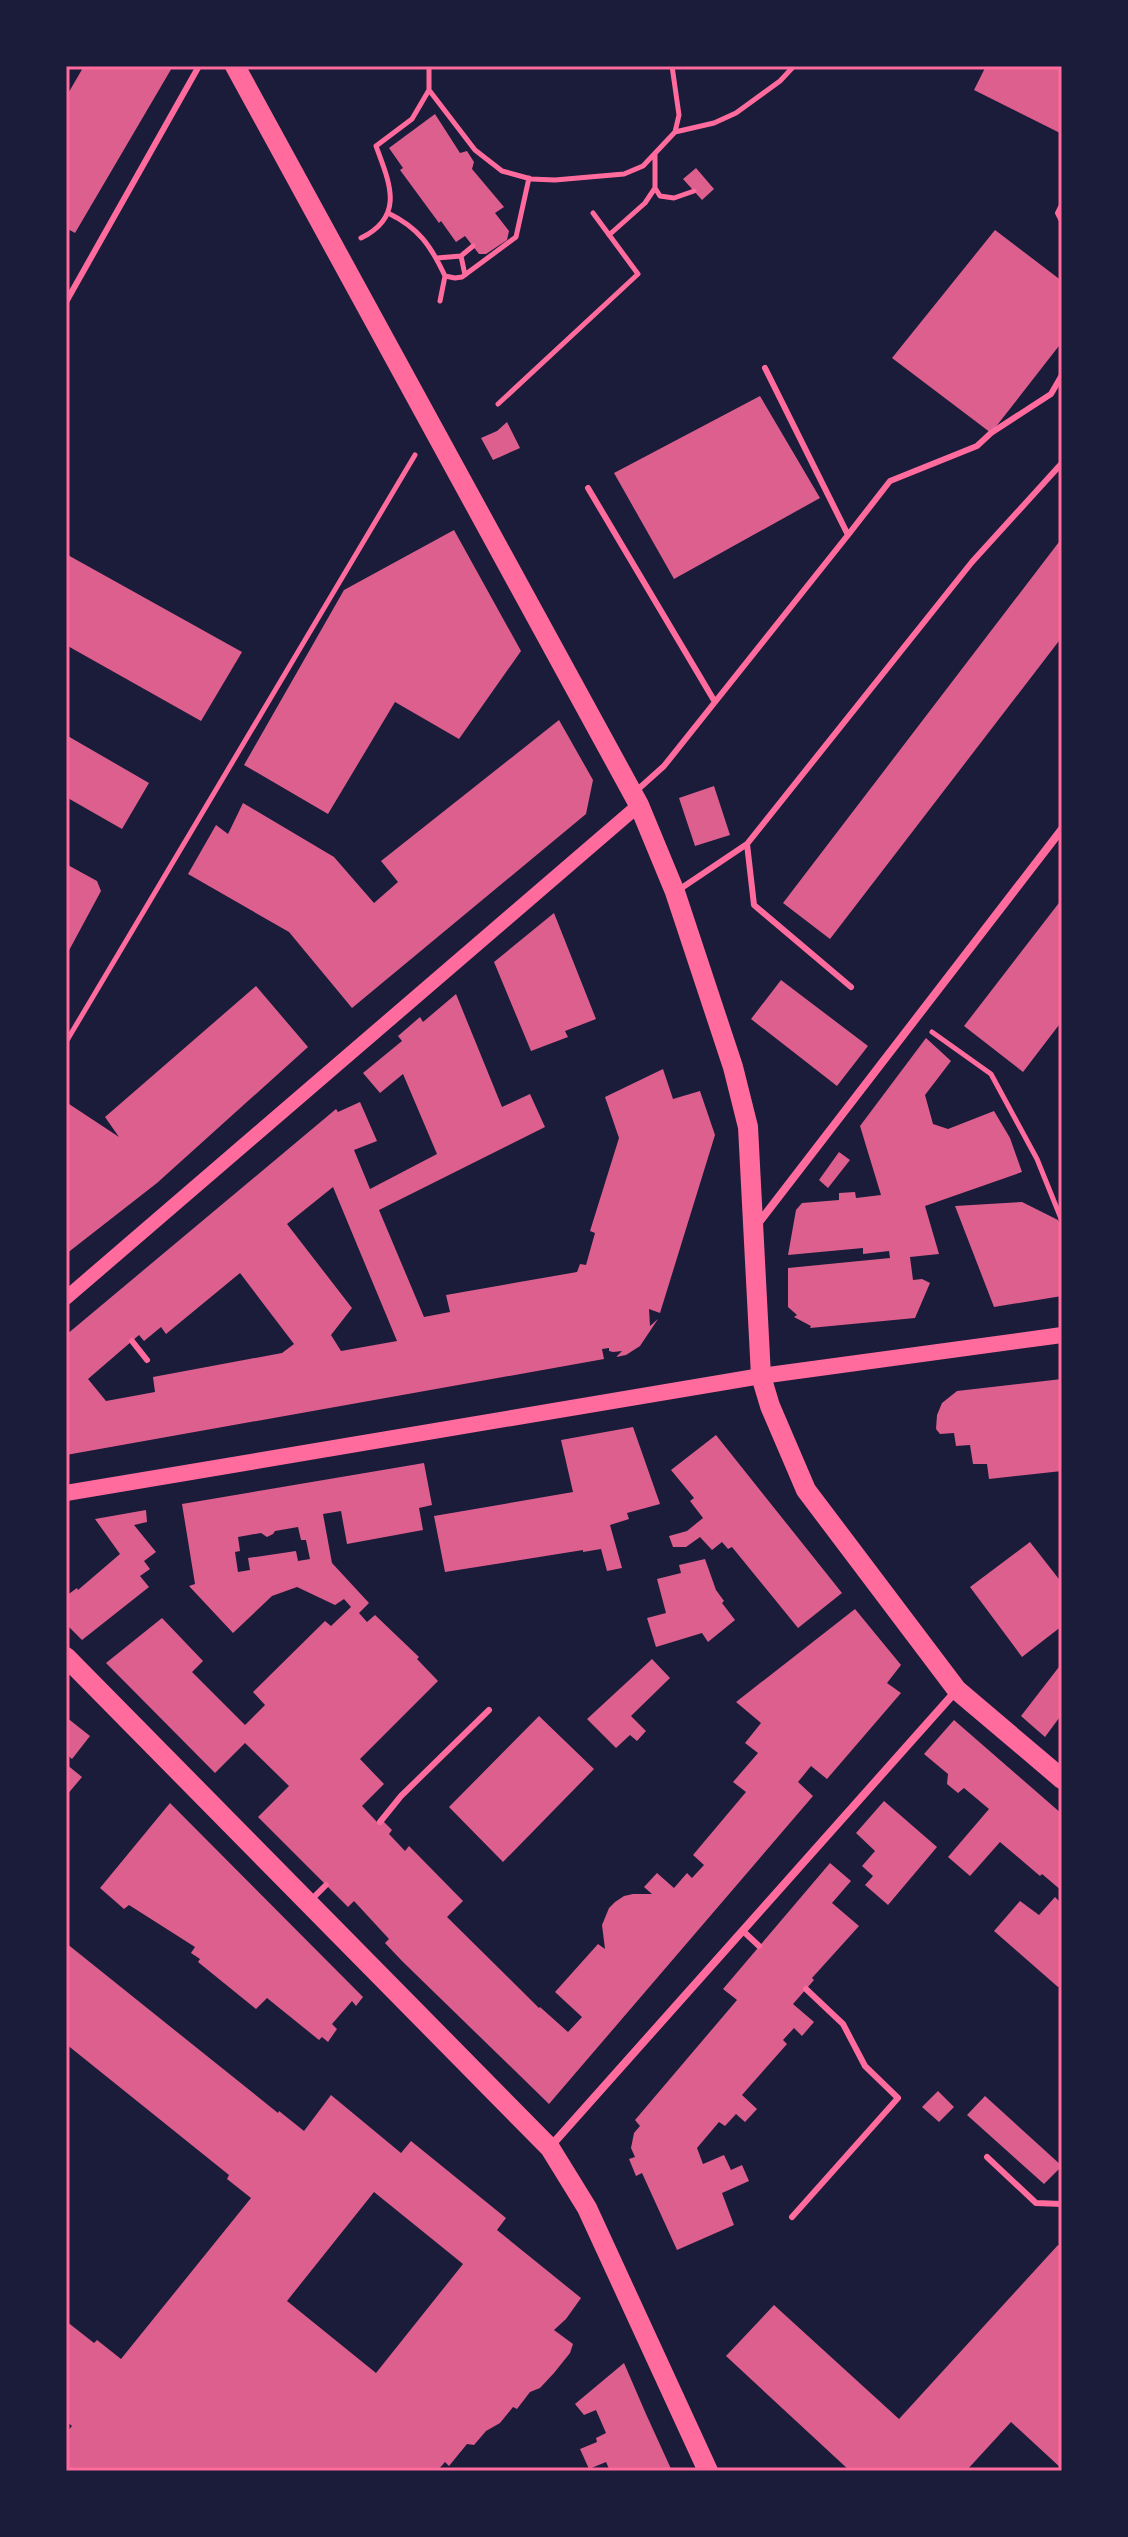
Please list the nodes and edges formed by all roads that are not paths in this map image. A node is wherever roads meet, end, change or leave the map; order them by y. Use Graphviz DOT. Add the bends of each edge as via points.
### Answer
graph roads {
  1 [pos="199,66"];
  2 [pos="235,66"];
  3 [pos="1062,205"];
  4 [pos="1062,221"];
  5 [pos="66,302"];
  6 [pos="765,368"];
  7 [pos="1062,375"];
  8 [pos="1062,463"];
  9 [pos="588,488"];
  10 [pos="848,535"];
  11 [pos="715,702"];
  12 [pos="636,800"];
  13 [pos="1062,829"];
  14 [pos="747,844"];
  15 [pos="675,892"];
  16 [pos="851,987"];
  17 [pos="754,1229"];
  18 [pos="66,1298"];
  19 [pos="1062,1335"];
  20 [pos="132,1341"];
  21 [pos="147,1360"];
  22 [pos="761,1376"];
  23 [pos="66,1493"];
  24 [pos="66,1657"];
  25 [pos="957,1690"];
  26 [pos="489,1710"];
  27 [pos="1062,1779"];
  28 [pos="380,1822"];
  29 [pos="326,1885"];
  30 [pos="309,1902"];
  31 [pos="743,1931"];
  32 [pos="759,1946"];
  33 [pos="806,1989"];
  34 [pos="550,2148"];
  35 [pos="987,2157"];
  36 [pos="1062,2204"];
  37 [pos="792,2217"];
  38 [pos="708,2471"];
  1 -- 5 [label="lane"];
  2 -- 12 [label="main road"];
  3 -- 4 [label="lane"];
  6 -- 10 [label="lane"];
  7 -- 10 [label="lane" via="1051,394 977,446 890,481"];
  8 -- 14 [label="lane" via="972,562"];
  9 -- 11 [label="lane"];
  10 -- 11 [label="lane"];
  11 -- 12 [label="lane"];
  12 -- 15 [label="main road"];
  12 -- 18 [label="street"];
  13 -- 17 [label="street"];
  14 -- 15 [label="lane"];
  14 -- 16 [label="lane" via="754,905"];
  15 -- 17 [label="main road" via="748,1127"];
  17 -- 22 [label="main road"];
  19 -- 22 [label="main road"];
  20 -- 21 [label="lane"];
  22 -- 23 [label="main road"];
  22 -- 25 [label="main road" via="806,1490"];
  24 -- 30 [label="main road"];
  25 -- 27 [label="main road"];
  25 -- 31 [label="street"];
  26 -- 28 [label="lane"];
  29 -- 30 [label="lane"];
  30 -- 34 [label="main road"];
  31 -- 32 [label="lane"];
  31 -- 34 [label="street"];
  33 -- 37 [label="lane" via="843,2024 865,2066 898,2098"];
  34 -- 38 [label="main road" via="587,2208"];
  35 -- 36 [label="lane" via="1036,2203"];
}
